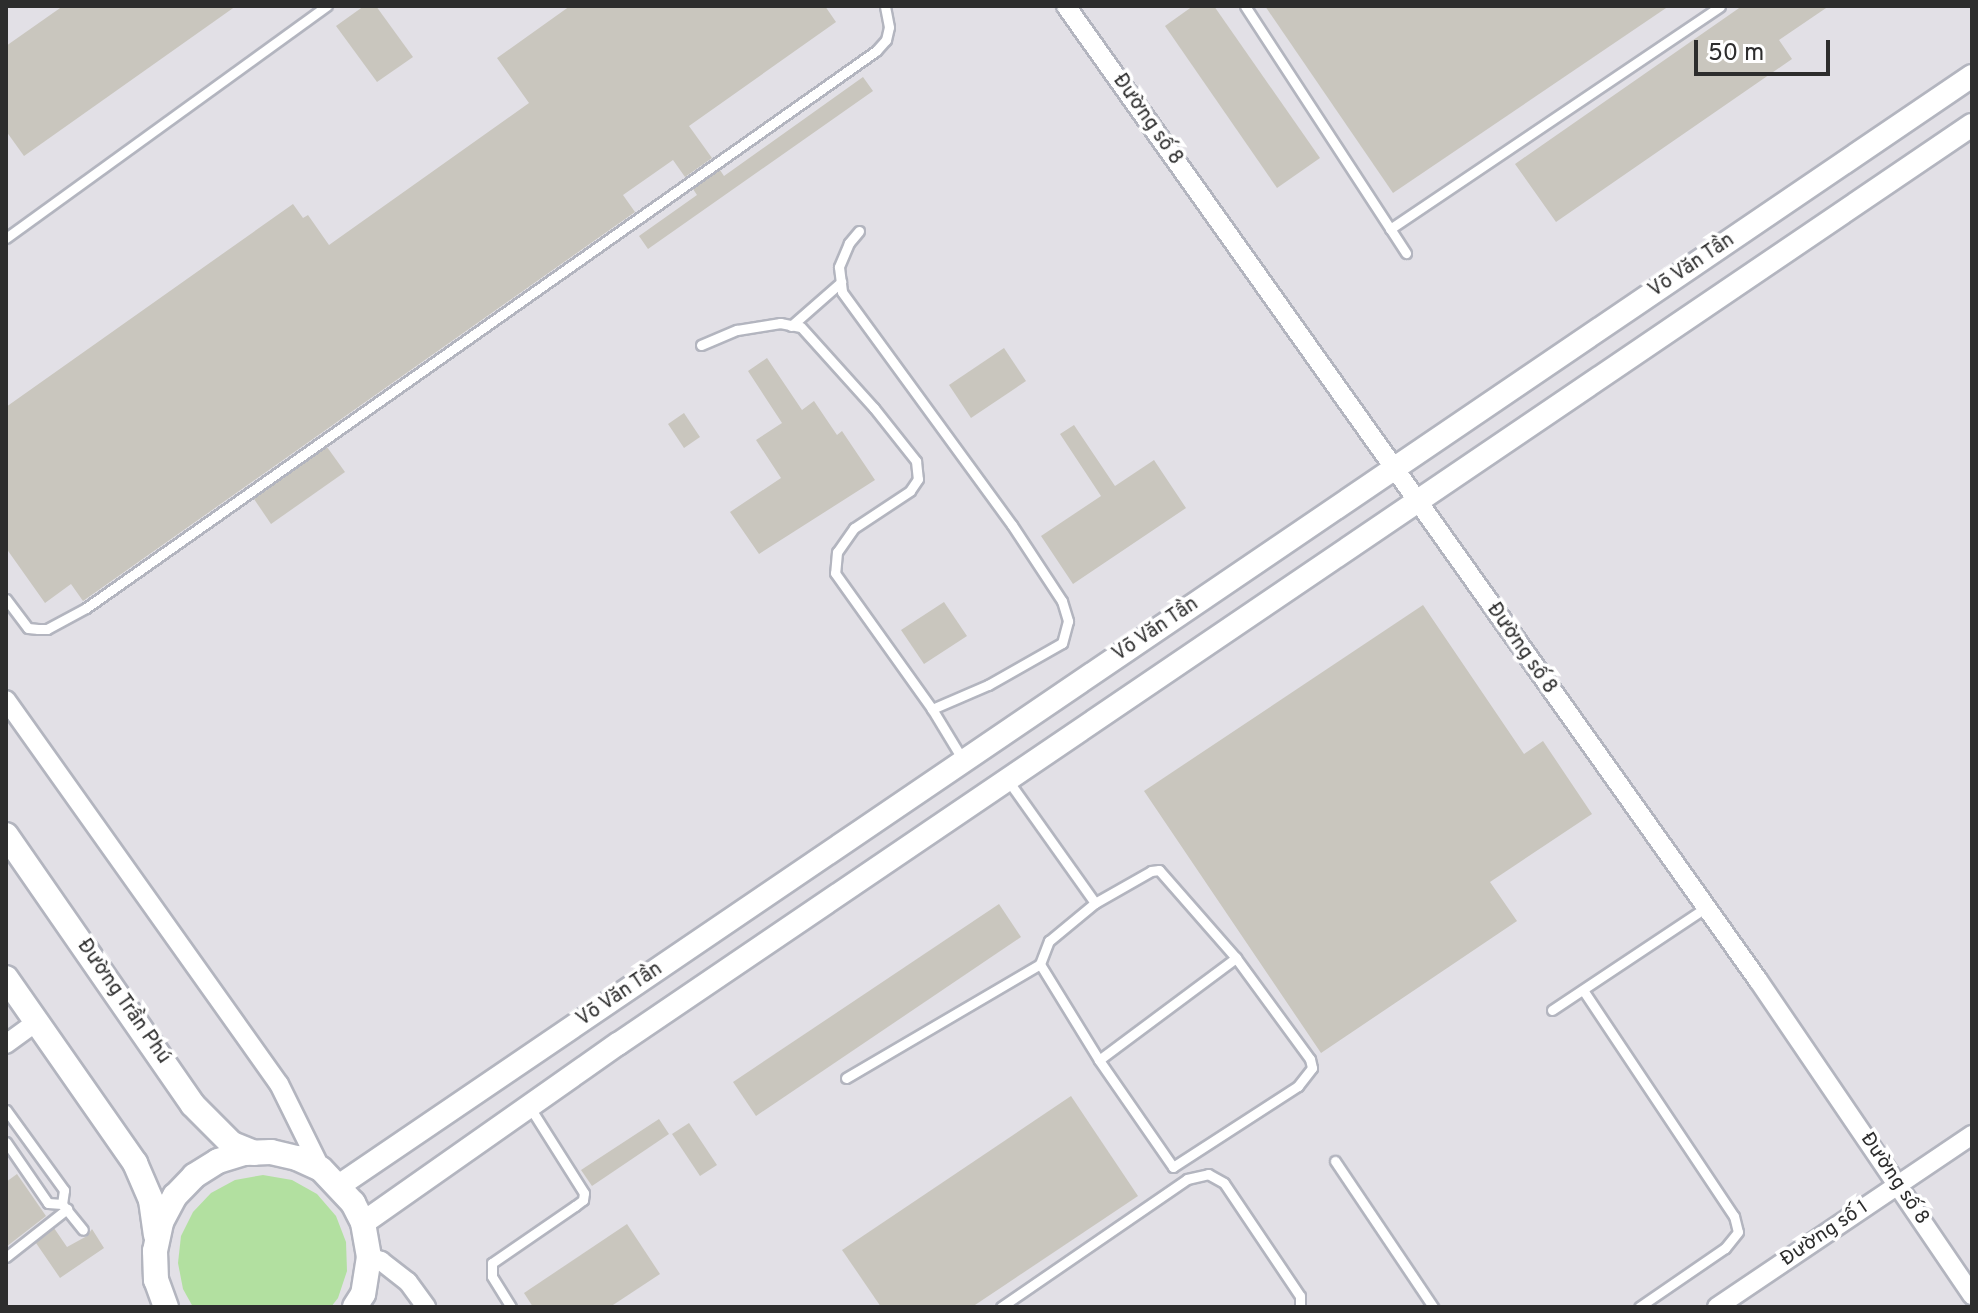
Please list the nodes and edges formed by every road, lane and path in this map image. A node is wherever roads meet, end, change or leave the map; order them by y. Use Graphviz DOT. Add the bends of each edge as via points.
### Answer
graph roads {
  1 [pos="327,6"];
  2 [pos="885,6"];
  3 [pos="1066,6"];
  4 [pos="1245,6"];
  5 [pos="1720,6"];
  6 [pos="1972,76"];
  7 [pos="1972,125"];
  8 [pos="1390,229"];
  9 [pos="859,231"];
  10 [pos="6,238"];
  11 [pos="1406,253"];
  12 [pos="841,282"];
  13 [pos="791,326"];
  14 [pos="701,345"];
  15 [pos="1394,469"];
  16 [pos="1417,502"];
  17 [pos="6,599"];
  18 [pos="6,700"];
  19 [pos="932,709"];
  20 [pos="965,763"];
  21 [pos="1007,779"];
  22 [pos="6,835"];
  23 [pos="1095,903"];
  24 [pos="1705,908"];
  25 [pos="1236,958"];
  26 [pos="1040,964"];
  27 [pos="6,978"];
  28 [pos="1583,990"];
  29 [pos="1552,1010"];
  30 [pos="36,1022"];
  31 [pos="6,1044"];
  32 [pos="1099,1060"];
  33 [pos="846,1078"];
  34 [pos="529,1106"];
  35 [pos="6,1110"];
  36 [pos="1972,1135"];
  37 [pos="6,1142"];
  38 [pos="33,1145"];
  39 [pos="254,1153"];
  40 [pos="16,1157"];
  41 [pos="1335,1161"];
  42 [pos="330,1177"];
  43 [pos="1898,1185"];
  44 [pos="65,1206"];
  45 [pos="363,1223"];
  46 [pos="83,1230"];
  47 [pos="157,1240"];
  48 [pos="6,1257"];
  49 [pos="369,1257"];
  50 [pos="1972,1295"];
  51 [pos="360,1303"];
  52 [pos="166,1307"];
  53 [pos="426,1307"];
  54 [pos="511,1307"];
  55 [pos="1001,1307"];
  56 [pos="1300,1307"];
  57 [pos="1433,1307"];
  58 [pos="1639,1307"];
  59 [pos="1717,1307"];
  1 -- 10 [label="lane"];
  2 -- 17 [label="lane" via="889,27 876,51 86,608 47,629 28,628"];
  3 -- 15 [label="street, Đường số 8"];
  4 -- 8 [label="lane"];
  5 -- 8 [label="lane"];
  6 -- 15 [label="street, Võ Văn Tần"];
  7 -- 16 [label="street, Võ Văn Tần"];
  8 -- 11 [label="lane"];
  9 -- 12 [label="lane" via="839,267"];
  12 -- 13 [label="lane"];
  12 -- 19 [label="lane" via="842,292 1012,525 1062,601 1068,621 1062,643"];
  13 -- 14 [label="lane" via="737,330"];
  13 -- 19 [label="lane" via="801,327 916,461 918,479 910,491 854,528 837,552 835,573"];
  15 -- 16 [label="street, Đường số 8"];
  15 -- 20 [label="street, Võ Văn Tần"];
  16 -- 21 [label="street, Võ Văn Tần"];
  16 -- 24 [label="street, Đường số 8"];
  18 -- 42 [label="street" via="279,1084"];
  19 -- 20 [label="lane"];
  20 -- 42 [label="street, Võ Văn Tần"];
  21 -- 23 [label="lane"];
  21 -- 34 [label="street, Võ Văn Tần"];
  22 -- 39 [label="main road, Đường Trần Phú" via="193,1105 232,1144"];
  23 -- 25 [label="lane" via="1159,870"];
  23 -- 26 [label="lane" via="1049,941"];
  24 -- 28 [label="lane"];
  24 -- 43 [label="street, Đường số 8"];
  25 -- 32 [label="lane"];
  25 -- 32 [label="lane" via="1310,1059 1309,1076 1298,1086 1173,1167"];
  26 -- 32 [label="lane"];
  26 -- 33 [label="lane"];
  27 -- 30 [label="main road"];
  28 -- 29 [label="lane"];
  28 -- 58 [label="lane" via="1734,1216 1738,1232 1725,1248"];
  30 -- 31 [label="street"];
  30 -- 47 [label="main road" via="135,1163 151,1200"];
  34 -- 45 [label="street, Võ Văn Tần"];
  34 -- 54 [label="lane" via="584,1193 583,1200 492,1263 492,1276"];
  35 -- 38 [label="lane"];
  36 -- 43 [label="street, Đường số 1"];
  37 -- 40 [label="lane"];
  38 -- 40 [label="lane"];
  38 -- 44 [label="lane" via="64,1190"];
  39 -- 42 [label="main road" via="297,1158"];
  39 -- 47 [label="main road" via="218,1161 194,1176 175,1196"];
  40 -- 44 [label="lane" via="48,1203"];
  41 -- 57 [label="lane"];
  42 -- 45 [label="main road"];
  43 -- 50 [label="street, Đường số 8"];
  43 -- 59 [label="street, Đường số 1"];
  44 -- 46 [label="lane"];
  44 -- 48 [label="lane"];
  45 -- 49 [label="main road"];
  47 -- 52 [label="main road" via="156,1280"];
  49 -- 51 [label="main road"];
  49 -- 53 [label="street" via="408,1282"];
  55 -- 56 [label="lane" via="1174,1187 1208,1174 1224,1183 1300,1296"];
}
